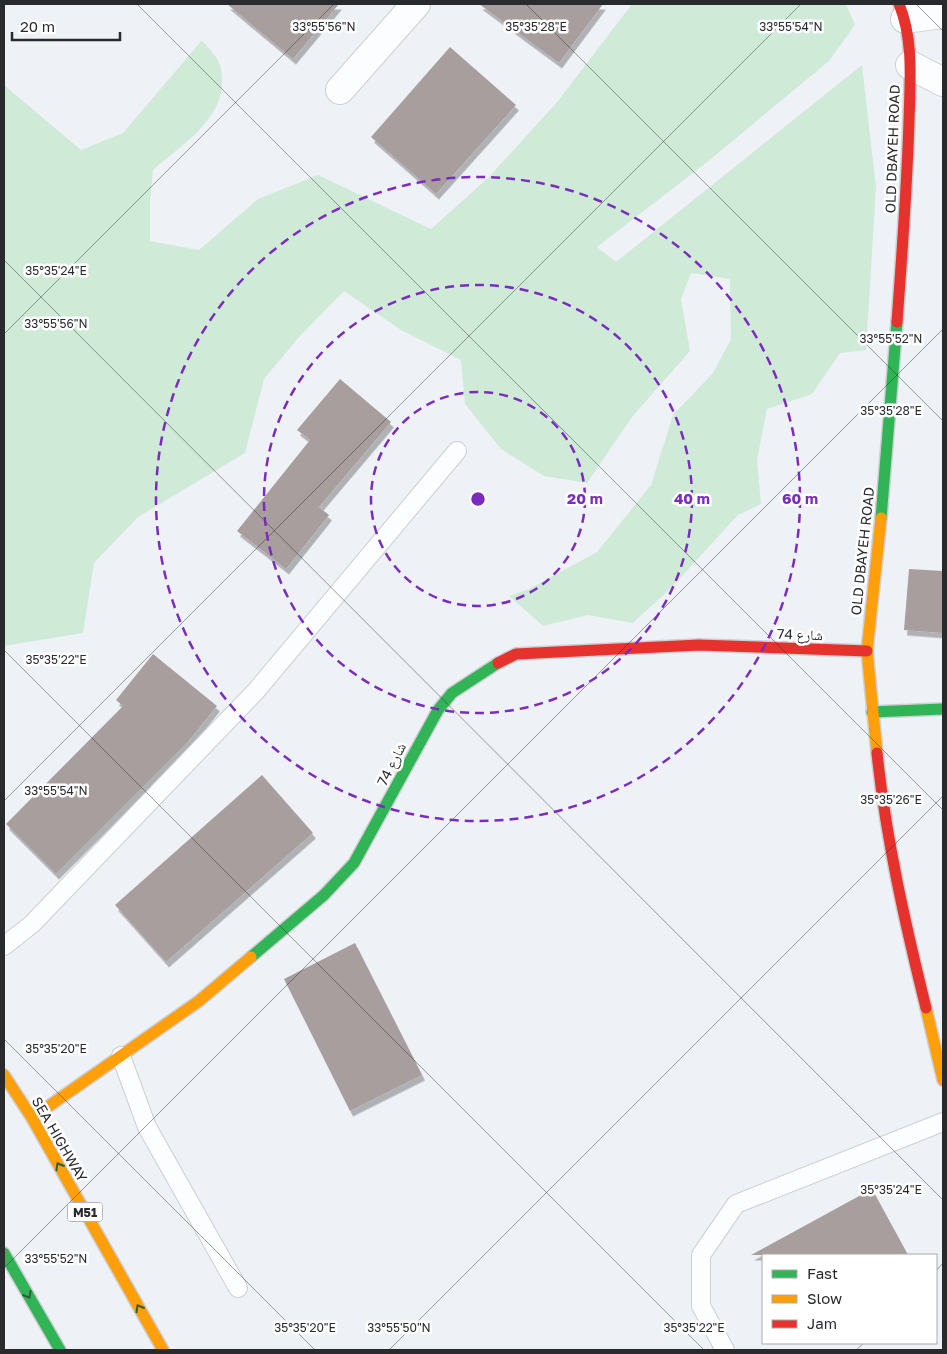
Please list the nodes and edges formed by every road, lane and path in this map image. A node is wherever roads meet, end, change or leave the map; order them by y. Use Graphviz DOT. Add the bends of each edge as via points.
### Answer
graph roads {
  1 [pos="416,4"];
  2 [pos="902,12"];
  3 [pos="943,14"];
  4 [pos="910,65"];
  5 [pos="943,82"];
  6 [pos="340,90"];
  7 [pos="457,451"];
  8 [pos="867,651"];
  9 [pos="943,709"];
  10 [pos="872,712"];
  11 [pos="4,946"];
  12 [pos="122,1056"];
  13 [pos="4,1075"];
  14 [pos="943,1080"];
  15 [pos="32,1118"];
  16 [pos="943,1122"];
  17 [pos="4,1253"];
  18 [pos="238,1288"];
  19 [pos="60,1350"];
  20 [pos="163,1350"];
  21 [pos="725,1350"];
  1 -- 6 [label="street"];
  2 -- 3 [label="street"];
  2 -- 4 [label="main road, OLD DBAYEH ROAD"];
  4 -- 5 [label="street"];
  4 -- 8 [label="main road, OLD DBAYEH ROAD" via="907,191 888,444"];
  7 -- 11 [label="lane" via="256,690 32,924"];
  8 -- 10 [label="main road, OLD DBAYEH ROAD"];
  8 -- 12 [label="main road, شارع 74" via="699,646 516,654 483,671 452,693 438,710 354,864 324,895 200,1001"];
  9 -- 10 [label="main road"];
  10 -- 14 [label="main road, OLD DBAYEH ROAD" via="900,900"];
  12 -- 15 [label="main road, شارع 74"];
  12 -- 18 [label="lane" via="147,1127"];
  13 -- 15 [label="main road, SEA HIGHWAY / M51"];
  20 -- 15 [label="main road, SEA HIGHWAY / M51, one-way"];
  16 -- 21 [label="lane" via="736,1204 701,1255 701,1306"];
  17 -- 19 [label="main road, one-way"];
}
